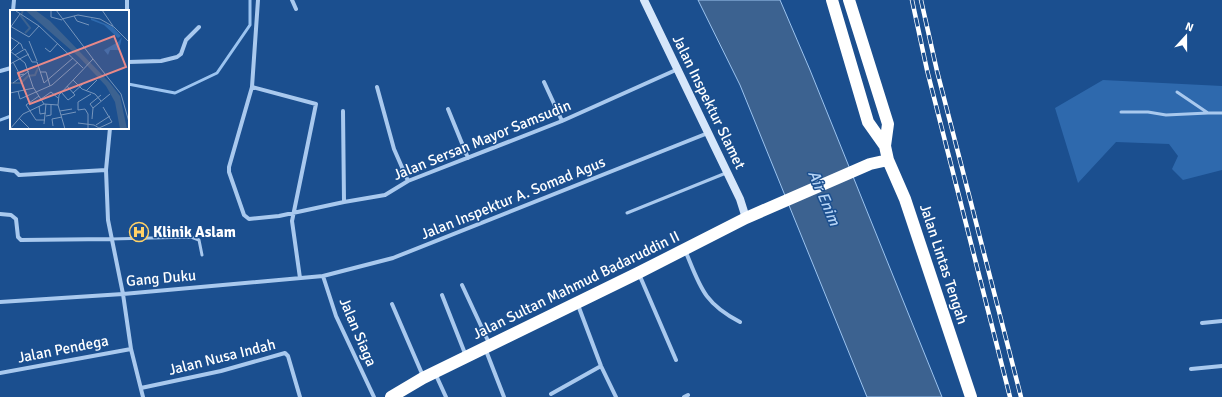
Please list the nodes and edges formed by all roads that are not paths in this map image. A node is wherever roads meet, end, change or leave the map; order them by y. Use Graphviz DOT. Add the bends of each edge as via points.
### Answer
graph roads {
  1 [pos="14,0"];
  2 [pos="127,0"];
  3 [pos="258,0"];
  4 [pos="292,0"];
  5 [pos="644,0"];
  6 [pos="832,0"];
  7 [pos="848,0"];
  8 [pos="296,9"];
  9 [pos="13,10"];
  10 [pos="126,10"];
  11 [pos="199,27"];
  12 [pos="129,62"];
  13 [pos="10,68"];
  14 [pos="678,69"];
  15 [pos="0,71"];
  16 [pos="544,82"];
  17 [pos="252,87"];
  18 [pos="377,87"];
  19 [pos="1177,92"];
  20 [pos="448,109"];
  21 [pos="343,111"];
  22 [pos="1121,112"];
  23 [pos="1208,113"];
  24 [pos="1222,113"];
  25 [pos="562,121"];
  26 [pos="110,129"];
  27 [pos="708,133"];
  28 [pos="885,146"];
  29 [pos="468,158"];
  30 [pos="888,160"];
  31 [pos="0,169"];
  32 [pos="106,170"];
  33 [pos="728,173"];
  34 [pos="408,181"];
  35 [pos="344,202"];
  36 [pos="294,213"];
  37 [pos="627,213"];
  38 [pos="0,214"];
  39 [pos="746,218"];
  40 [pos="111,239"];
  41 [pos="685,250"];
  42 [pos="202,255"];
  43 [pos="638,273"];
  44 [pos="323,276"];
  45 [pos="300,278"];
  46 [pos="462,286"];
  47 [pos="123,294"];
  48 [pos="442,295"];
  49 [pos="0,302"];
  50 [pos="577,303"];
  51 [pos="392,304"];
  52 [pos="1222,321"];
  53 [pos="740,322"];
  54 [pos="1202,323"];
  55 [pos="488,347"];
  56 [pos="131,349"];
  57 [pos="466,357"];
  58 [pos="676,360"];
  59 [pos="601,366"];
  60 [pos="1222,366"];
  61 [pos="1191,369"];
  62 [pos="435,373"];
  63 [pos="0,374"];
  64 [pos="424,378"];
  65 [pos="142,388"];
  66 [pos="550,394"];
  67 [pos="143,397"];
  68 [pos="300,397"];
  69 [pos="374,397"];
  70 [pos="391,397"];
  71 [pos="446,397"];
  72 [pos="504,397"];
  73 [pos="616,397"];
  74 [pos="971,397"];
  1 -- 9 [label="street"];
  2 -- 10 [label="street"];
  3 -- 17 [label="street"];
  4 -- 8 [label="street"];
  5 -- 14 [label="street, Jalan Inspektur Slamet"];
  6 -- 28 [label="highway" via="868,122"];
  7 -- 28 [label="highway" via="888,124"];
  11 -- 12 [label="street" via="186,40 181,54 176,57 161,62"];
  13 -- 15 [label="street"];
  14 -- 25 [label="street, Jalan Sersan Mayor Samsudin"];
  14 -- 27 [label="street, Jalan Inspektur Slamet"];
  16 -- 25 [label="street"];
  17 -- 36 [label="street" via="316,104"];
  17 -- 36 [label="street, Jalan Sersan Mayor Samsudin" via="229,172 244,215 249,219"];
  18 -- 34 [label="street" via="394,149"];
  19 -- 23 [label="lane"];
  20 -- 29 [label="street"];
  21 -- 35 [label="street"];
  22 -- 23 [label="lane" via="1166,115"];
  23 -- 24 [label="lane"];
  25 -- 29 [label="street, Jalan Sersan Mayor Samsudin"];
  26 -- 32 [label="street"];
  27 -- 33 [label="street, Jalan Inspektur Slamet"];
  27 -- 44 [label="street, Jalan Inspektur A. Somad Agus" via="394,258"];
  28 -- 30 [label="highway, Jalan Lintas Tengah"];
  29 -- 34 [label="street, Jalan Sersan Mayor Samsudin"];
  30 -- 39 [label="highway, Jalan Sultan Mahmud Badaruddin II" via="870,164"];
  30 -- 74 [label="highway, Jalan Lintas Tengah" via="905,199"];
  31 -- 32 [label="street" via="15,171 19,175"];
  32 -- 40 [label="street"];
  33 -- 37 [label="lane"];
  33 -- 39 [label="street, Jalan Inspektur Slamet"];
  34 -- 35 [label="street, Jalan Sersan Mayor Samsudin" via="385,195"];
  35 -- 36 [label="street, Jalan Sersan Mayor Samsudin"];
  36 -- 45 [label="street" via="292,221"];
  38 -- 40 [label="street" via="16,218 18,237 21,240"];
  39 -- 41 [label="highway, Jalan Sultan Mahmud Badaruddin II"];
  40 -- 42 [label="lane" via="191,237 199,240"];
  40 -- 47 [label="street"];
  41 -- 43 [label="highway, Jalan Sultan Mahmud Badaruddin II"];
  41 -- 53 [label="street" via="703,292 722,312"];
  43 -- 50 [label="highway, Jalan Sultan Mahmud Badaruddin II"];
  43 -- 58 [label="street"];
  44 -- 45 [label="street, Gang Duku"];
  44 -- 69 [label="street, Jalan Siaga" via="336,316"];
  45 -- 47 [label="street, Gang Duku"];
  46 -- 55 [label="street"];
  47 -- 49 [label="street, Gang Duku"];
  47 -- 56 [label="street"];
  48 -- 57 [label="street"];
  50 -- 55 [label="highway, Jalan Sultan Mahmud Badaruddin II"];
  50 -- 59 [label="street"];
  51 -- 64 [label="street"];
  52 -- 54 [label="street"];
  55 -- 57 [label="highway, Jalan Sultan Mahmud Badaruddin II"];
  55 -- 72 [label="street"];
  56 -- 63 [label="street, Jalan Pendega"];
  56 -- 65 [label="street"];
  57 -- 62 [label="highway, Jalan Sultan Mahmud Badaruddin II"];
  59 -- 66 [label="street"];
  59 -- 73 [label="street"];
  60 -- 61 [label="street"];
  62 -- 64 [label="highway, Jalan Sultan Mahmud Badaruddin II"];
  62 -- 71 [label="street"];
  64 -- 70 [label="highway, Jalan Sultan Mahmud Badaruddin II"];
  65 -- 67 [label="street"];
  65 -- 68 [label="street, Jalan Nusa Indah" via="221,371 284,353 288,356"];
}
